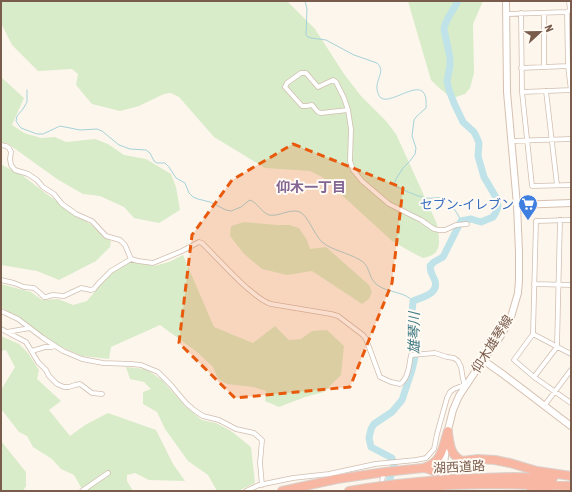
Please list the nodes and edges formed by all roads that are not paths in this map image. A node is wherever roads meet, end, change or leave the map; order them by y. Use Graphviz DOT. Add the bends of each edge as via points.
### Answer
graph roads {
  1 [pos="506,1"];
  2 [pos="569,1"];
  3 [pos="567,12"];
  4 [pos="521,13"];
  5 [pos="544,13"];
  6 [pos="506,14"];
  7 [pos="569,32"];
  8 [pos="568,66"];
  9 [pos="544,67"];
  10 [pos="521,68"];
  11 [pos="571,90"];
  12 [pos="546,91"];
  13 [pos="522,92"];
  14 [pos="348,110"];
  15 [pos="571,139"];
  16 [pos="527,140"];
  17 [pos="552,140"];
  18 [pos="512,141"];
  19 [pos="1,145"];
  20 [pos="557,185"];
  21 [pos="571,185"];
  22 [pos="571,203"];
  23 [pos="517,205"];
  24 [pos="560,220"];
  25 [pos="571,220"];
  26 [pos="467,224"];
  27 [pos="131,259"];
  28 [pos="1,280"];
  29 [pos="534,284"];
  30 [pos="558,284"];
  31 [pos="571,285"];
  32 [pos="1,311"];
  33 [pos="30,328"];
  34 [pos="1,330"];
  35 [pos="6,332"];
  36 [pos="533,334"];
  37 [pos="55,346"];
  38 [pos="556,347"];
  39 [pos="32,351"];
  40 [pos="571,354"];
  41 [pos="483,360"];
  42 [pos="571,370"];
  43 [pos="569,376"];
  44 [pos="534,377"];
  45 [pos="465,386"];
  46 [pos="555,391"];
  47 [pos="102,394"];
  48 [pos="571,403"];
  49 [pos="544,406"];
  50 [pos="571,426"];
  51 [pos="448,431"];
  52 [pos="462,461"];
  53 [pos="385,463"];
  54 [pos="423,468"];
  55 [pos="384,472"];
  56 [pos="108,473"];
  57 [pos="571,478"];
  58 [pos="262,485"];
  59 [pos="446,486"];
  60 [pos="571,487"];
  61 [pos="82,491"];
  62 [pos="246,491"];
  63 [pos="282,491"];
  64 [pos="349,491"];
  65 [pos="382,491"];
  66 [pos="390,491"];
  67 [pos="437,491"];
  68 [pos="531,491"];
  1 -- 6 [label="main road, 仰木雄琴線"];
  2 -- 3 [label="street" via="570,10"];
  3 -- 5 [label="street"];
  3 -- 7 [label="street"];
  4 -- 5 [label="street"];
  4 -- 6 [label="street"];
  4 -- 10 [label="street"];
  5 -- 9 [label="street"];
  6 -- 18 [label="main road, 仰木雄琴線" via="507,92"];
  7 -- 8 [label="street"];
  8 -- 9 [label="street"];
  8 -- 11 [label="street"];
  9 -- 10 [label="street"];
  10 -- 13 [label="street"];
  11 -- 12 [label="street"];
  12 -- 13 [label="street"];
  12 -- 17 [label="street"];
  13 -- 16 [label="street"];
  14 -- 14 [label="street" via="333,80 318,87 304,72 286,84 285,87 304,107 312,105 321,113"];
  14 -- 26 [label="street" via="351,129 350,161 353,170 362,181 389,204 434,229 445,230"];
  15 -- 17 [label="street"];
  16 -- 17 [label="street"];
  16 -- 18 [label="street"];
  16 -- 20 [label="street" via="532,186"];
  17 -- 20 [label="street"];
  18 -- 23 [label="main road, 仰木雄琴線"];
  19 -- 27 [label="street" via="9,148 11,165 15,170 37,180 62,204 76,214 92,220 106,236 120,240"];
  20 -- 21 [label="street"];
  22 -- 23 [label="main road"];
  23 -- 41 [label="main road, 仰木雄琴線" via="517,298 506,327"];
  24 -- 25 [label="street"];
  24 -- 29 [label="street" via="536,221"];
  24 -- 30 [label="street"];
  27 -- 28 [label="street" via="111,271 94,289 81,288 64,296 44,298 34,288 24,288"];
  27 -- 45 [label="street" via="153,263 199,242 202,243 265,302 338,316 366,339 380,377 400,384 409,367 411,355 436,353 458,361 462,367"];
  29 -- 30 [label="street"];
  29 -- 36 [label="street"];
  30 -- 31 [label="street"];
  30 -- 38 [label="street"];
  32 -- 33 [label="street"];
  33 -- 35 [label="street"];
  33 -- 37 [label="street"];
  34 -- 35 [label="street"];
  35 -- 39 [label="street" via="26,342"];
  36 -- 38 [label="street"];
  36 -- 44 [label="street" via="514,360"];
  37 -- 39 [label="street"];
  37 -- 58 [label="street" via="82,359 141,365 158,372 186,403 203,416 254,433 262,440"];
  38 -- 40 [label="street"];
  38 -- 44 [label="street"];
  39 -- 47 [label="street" via="57,384 64,387 80,384 92,393"];
  41 -- 45 [label="main road, 仰木雄琴線"];
  41 -- 49 [label="main road"];
  42 -- 43 [label="street"];
  43 -- 46 [label="street"];
  44 -- 46 [label="street"];
  45 -- 51 [label="main road, 仰木雄琴線" via="459,396"];
  45 -- 53 [label="street" via="450,392 434,450 426,458"];
  46 -- 48 [label="street"];
  46 -- 49 [label="street"];
  49 -- 50 [label="main road"];
  51 -- 52 [label="highway" via="450,448"];
  51 -- 54 [label="highway" via="438,460"];
  51 -- 59 [label="main road, 仰木雄琴線"];
  52 -- 57 [label="highway" via="495,460"];
  52 -- 59 [label="highway" via="448,470"];
  53 -- 55 [label="street"];
  53 -- 58 [label="street"];
  54 -- 55 [label="highway"];
  54 -- 59 [label="highway" via="435,471"];
  55 -- 63 [label="highway"];
  55 -- 65 [label="street"];
  56 -- 61 [label="street"];
  57 -- 59 [label="highway, 湖西道路" via="513,477"];
  58 -- 62 [label="street"];
  59 -- 60 [label="highway, 湖西道路" via="494,484"];
  59 -- 64 [label="highway, 湖西道路, bridge" via="397,484"];
  59 -- 66 [label="highway, 湖西道路, bridge"];
  59 -- 67 [label="highway"];
  60 -- 68 [label="highway"];
}
